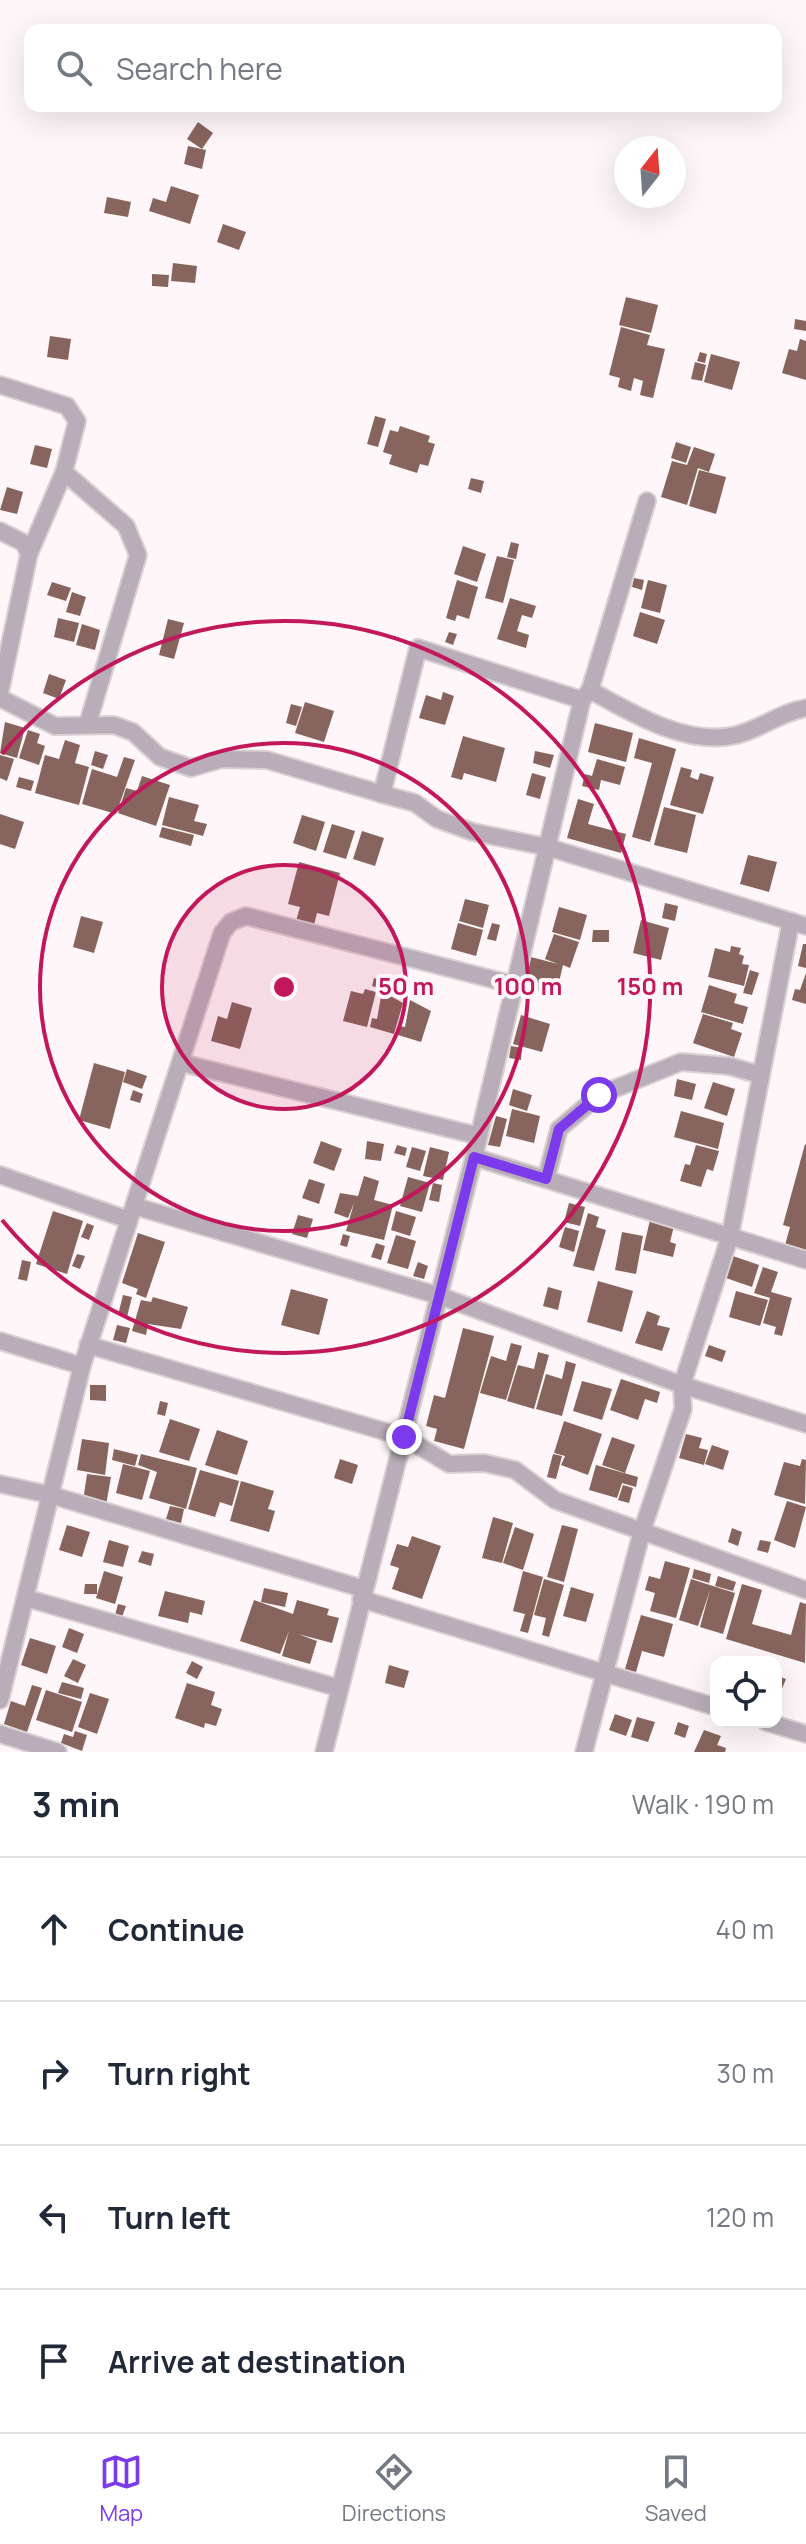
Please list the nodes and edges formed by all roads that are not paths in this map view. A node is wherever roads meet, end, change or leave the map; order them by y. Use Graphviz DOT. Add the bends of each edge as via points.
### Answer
graph roads {
  1 [pos="0,385"];
  2 [pos="64,472"];
  3 [pos="647,501"];
  4 [pos="0,531"];
  5 [pos="29,554"];
  6 [pos="0,695"];
  7 [pos="586,695"];
  8 [pos="806,708"];
  9 [pos="88,723"];
  10 [pos="382,794"];
  11 [pos="547,847"];
  12 [pos="798,924"];
  13 [pos="515,985"];
  14 [pos="182,1063"];
  15 [pos="761,1075"];
  16 [pos="479,1136"];
  17 [pos="474,1157"];
  18 [pos="2,1177"];
  19 [pos="546,1179"];
  20 [pos="132,1213"];
  21 [pos="730,1236"];
  22 [pos="806,1260"];
  23 [pos="440,1296"];
  24 [pos="0,1341"];
  25 [pos="88,1345"];
  26 [pos="82,1366"];
  27 [pos="682,1385"];
  28 [pos="806,1424"];
  29 [pos="404,1437"];
  30 [pos="0,1484"];
  31 [pos="51,1495"];
  32 [pos="642,1531"];
  33 [pos="806,1590"];
  34 [pos="363,1594"];
  35 [pos="26,1598"];
  36 [pos="605,1673"];
  37 [pos="339,1688"];
  38 [pos="0,1700"];
  39 [pos="710,1705"];
  40 [pos="782,1727"];
  41 [pos="0,1734"];
  42 [pos="806,1734"];
  43 [pos="58,1752"];
  44 [pos="325,1752"];
  45 [pos="584,1752"];
  1 -- 2 [label="street" via="67,406 77,421"];
  2 -- 5 [label="street"];
  2 -- 9 [label="street" via="126,526 138,555"];
  3 -- 7 [label="street"];
  4 -- 5 [label="street" via="24,543"];
  5 -- 6 [label="street"];
  6 -- 9 [label="street" via="55,726"];
  7 -- 8 [label="street" via="693,735 733,736"];
  7 -- 10 [label="street" via="418,648"];
  7 -- 11 [label="street"];
  9 -- 10 [label="street" via="133,732 160,757 191,768 222,759 267,760"];
  10 -- 11 [label="street" via="415,803 437,819 473,832"];
  11 -- 12 [label="street"];
  11 -- 13 [label="street"];
  12 -- 15 [label="street"];
  13 -- 14 [label="street" via="240,916 222,933"];
  13 -- 16 [label="street"];
  14 -- 16 [label="street"];
  14 -- 20 [label="street"];
  15 -- 19 [label="street" via="681,1062 599,1095 559,1129"];
  15 -- 21 [label="street"];
  16 -- 17 [label="street"];
  17 -- 19 [label="street"];
  17 -- 23 [label="street"];
  18 -- 20 [label="street"];
  19 -- 21 [label="street"];
  20 -- 23 [label="street"];
  20 -- 25 [label="street"];
  21 -- 22 [label="street"];
  21 -- 27 [label="street"];
  23 -- 27 [label="street"];
  23 -- 29 [label="street"];
  24 -- 26 [label="street"];
  25 -- 26 [label="street"];
  25 -- 29 [label="street"];
  26 -- 31 [label="street"];
  27 -- 28 [label="street"];
  27 -- 32 [label="street" via="683,1409"];
  29 -- 32 [label="street" via="449,1464 484,1463 515,1470 555,1500"];
  29 -- 34 [label="street"];
  30 -- 31 [label="street"];
  31 -- 34 [label="street"];
  31 -- 35 [label="street"];
  32 -- 33 [label="street"];
  32 -- 36 [label="street"];
  34 -- 36 [label="street"];
  34 -- 37 [label="street"];
  35 -- 37 [label="street"];
  35 -- 38 [label="street"];
  36 -- 39 [label="street"];
  36 -- 45 [label="street"];
  37 -- 44 [label="street"];
  40 -- 42 [label="street"];
  41 -- 43 [label="street"];
}
